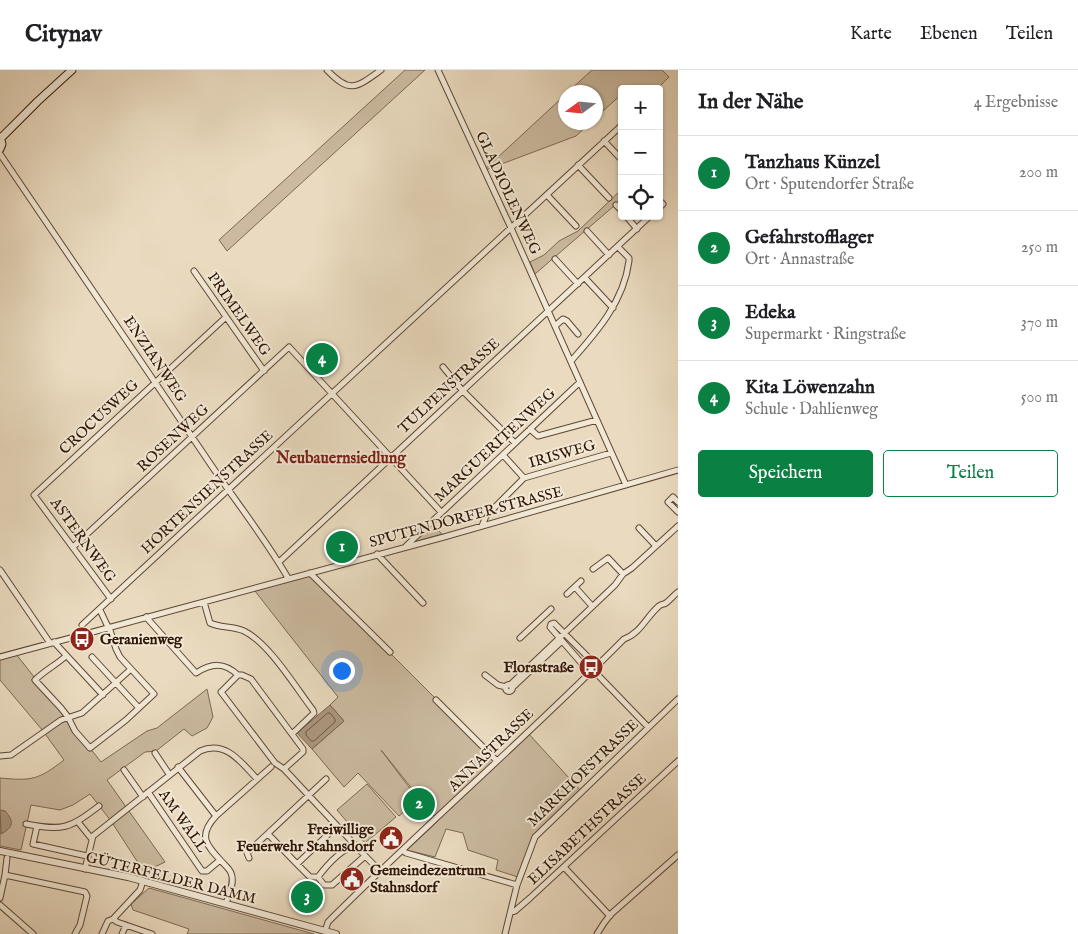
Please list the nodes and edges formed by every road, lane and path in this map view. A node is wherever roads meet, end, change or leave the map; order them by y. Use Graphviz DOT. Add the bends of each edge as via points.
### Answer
graph roads {
  1 [pos="66,70"];
  2 [pos="72,70"];
  3 [pos="327,70"];
  4 [pos="380,70"];
  5 [pos="438,70"];
  6 [pos="618,129"];
  7 [pos="0,136"];
  8 [pos="604,142"];
  9 [pos="0,149"];
  10 [pos="0,154"];
  11 [pos="618,156"];
  12 [pos="578,165"];
  13 [pos="547,195"];
  14 [pos="609,198"];
  15 [pos="616,205"];
  16 [pos="618,207"];
  17 [pos="629,220"];
  18 [pos="646,220"];
  19 [pos="576,226"];
  20 [pos="511,228"];
  21 [pos="637,229"];
  22 [pos="587,230"];
  23 [pos="618,247"];
  24 [pos="609,255"];
  25 [pos="556,259"];
  26 [pos="194,271"];
  27 [pos="585,278"];
  28 [pos="578,284"];
  29 [pos="613,308"];
  30 [pos="548,311"];
  31 [pos="226,317"];
  32 [pos="555,326"];
  33 [pos="578,334"];
  34 [pos="571,361"];
  35 [pos="444,367"];
  36 [pos="264,370"];
  37 [pos="155,382"];
  38 [pos="580,382"];
  39 [pos="462,390"];
  40 [pos="332,393"];
  41 [pos="597,420"];
  42 [pos="530,429"];
  43 [pos="193,438"];
  44 [pos="514,443"];
  45 [pos="611,453"];
  46 [pos="503,455"];
  47 [pos="391,457"];
  48 [pos="678,470"];
  49 [pos="524,478"];
  50 [pos="626,485"];
  51 [pos="228,490"];
  52 [pos="34,495"];
  53 [pos="678,502"];
  54 [pos="440,512"];
  55 [pos="678,512"];
  56 [pos="482,526"];
  57 [pos="678,526"];
  58 [pos="639,528"];
  59 [pos="656,546"];
  60 [pos="74,547"];
  61 [pos="405,547"];
  62 [pos="376,554"];
  63 [pos="279,562"];
  64 [pos="593,569"];
  65 [pos="0,570"];
  66 [pos="310,573"];
  67 [pos="623,574"];
  68 [pos="288,578"];
  69 [pos="581,581"];
  70 [pos="575,587"];
  71 [pos="678,592"];
  72 [pos="567,594"];
  73 [pos="111,599"];
  74 [pos="204,602"];
  75 [pos="423,603"];
  76 [pos="592,606"];
  77 [pos="551,609"];
  78 [pos="100,610"];
  79 [pos="543,616"];
  80 [pos="146,617"];
  81 [pos="551,624"];
  82 [pos="82,625"];
  83 [pos="109,627"];
  84 [pos="564,633"];
  85 [pos="520,638"];
  86 [pos="560,640"];
  87 [pos="52,642"];
  88 [pos="390,652"];
  89 [pos="66,656"];
  90 [pos="0,657"];
  91 [pos="92,657"];
  92 [pos="131,669"];
  93 [pos="593,670"];
  94 [pos="238,675"];
  95 [pos="485,675"];
  96 [pos="115,684"];
  97 [pos="103,695"];
  98 [pos="678,698"];
  99 [pos="436,700"];
  100 [pos="139,708"];
  101 [pos="68,717"];
  102 [pos="648,727"];
  103 [pos="292,734"];
  104 [pos="155,753"];
  105 [pos="0,756"];
  106 [pos="497,761"];
  107 [pos="678,761"];
  108 [pos="178,767"];
  109 [pos="270,767"];
  110 [pos="284,769"];
  111 [pos="124,770"];
  112 [pos="169,774"];
  113 [pos="257,779"];
  114 [pos="326,779"];
  115 [pos="148,792"];
  116 [pos="307,794"];
  117 [pos="143,797"];
  118 [pos="99,806"];
  119 [pos="216,816"];
  120 [pos="78,822"];
  121 [pos="26,824"];
  122 [pos="37,826"];
  123 [pos="337,826"];
  124 [pos="268,834"];
  125 [pos="91,838"];
  126 [pos="355,845"];
  127 [pos="0,850"];
  128 [pos="403,851"];
  129 [pos="678,855"];
  130 [pos="87,856"];
  131 [pos="365,856"];
  132 [pos="7,858"];
  133 [pos="249,858"];
  134 [pos="220,860"];
  135 [pos="297,864"];
  136 [pos="564,867"];
  137 [pos="85,869"];
  138 [pos="380,871"];
  139 [pos="5,876"];
  140 [pos="318,877"];
  141 [pos="143,881"];
  142 [pos="517,885"];
  143 [pos="0,898"];
  144 [pos="226,904"];
  145 [pos="0,905"];
  146 [pos="510,912"];
  147 [pos="610,916"];
  148 [pos="113,919"];
  149 [pos="126,925"];
  150 [pos="325,931"];
  151 [pos="143,932"];
  152 [pos="33,934"];
  153 [pos="75,934"];
  154 [pos="102,934"];
  155 [pos="122,934"];
  156 [pos="152,934"];
  157 [pos="336,934"];
  158 [pos="505,934"];
  159 [pos="597,934"];
  1 -- 7 [label="main road"];
  2 -- 7 [label="main road"];
  3 -- 4 [label="street" via="346,86 363,83"];
  5 -- 20 [label="street, GLADIOLENWEG"];
  6 -- 8 [label="street, HORTENSIENSTRASSE"];
  7 -- 9 [label="main road"];
  8 -- 11 [label="street"];
  8 -- 12 [label="street, HORTENSIENSTRASSE"];
  10 -- 37 [label="street, ENZIANWEG"];
  12 -- 13 [label="street, HORTENSIENSTRASSE"];
  12 -- 14 [label="street"];
  13 -- 19 [label="street"];
  13 -- 20 [label="street, HORTENSIENSTRASSE"];
  15 -- 16 [label="street"];
  17 -- 21 [label="street"];
  18 -- 21 [label="street, TULPENSTRASSE"];
  20 -- 30 [label="street, GLADIOLENWEG"];
  20 -- 40 [label="street, HORTENSIENSTRASSE"];
  21 -- 23 [label="street, TULPENSTRASSE"];
  22 -- 24 [label="street"];
  23 -- 24 [label="street, TULPENSTRASSE"];
  23 -- 29 [label="street" via="630,261"];
  24 -- 27 [label="street, TULPENSTRASSE"];
  25 -- 28 [label="street"];
  26 -- 31 [label="street, PRIMELWEG"];
  27 -- 28 [label="street, TULPENSTRASSE"];
  27 -- 29 [label="street"];
  28 -- 30 [label="street, TULPENSTRASSE"];
  29 -- 34 [label="street"];
  30 -- 32 [label="street, GLADIOLENWEG"];
  30 -- 39 [label="street, TULPENSTRASSE"];
  31 -- 36 [label="street, PRIMELWEG"];
  31 -- 37 [label="street, CROCUSWEG"];
  32 -- 33 [label="street" via="567,321"];
  32 -- 34 [label="street, GLADIOLENWEG"];
  34 -- 38 [label="street, GLADIOLENWEG"];
  35 -- 39 [label="street"];
  36 -- 40 [label="street, ROSENWEG" via="289,347"];
  36 -- 43 [label="street, ROSENWEG"];
  37 -- 43 [label="street, ENZIANWEG"];
  37 -- 52 [label="street, CROCUSWEG"];
  38 -- 41 [label="street, GLADIOLENWEG"];
  38 -- 42 [label="street, MARGUERITENWEG"];
  39 -- 44 [label="street"];
  39 -- 47 [label="street, TULPENSTRASSE"];
  40 -- 47 [label="street"];
  40 -- 51 [label="street, HORTENSIENSTRASSE"];
  41 -- 42 [label="street" via="538,436"];
  41 -- 45 [label="street, GLADIOLENWEG"];
  42 -- 44 [label="street, MARGUERITENWEG"];
  43 -- 51 [label="street, ENZIANWEG"];
  43 -- 60 [label="street, ROSENWEG"];
  44 -- 46 [label="street, MARGUERITENWEG"];
  45 -- 49 [label="street, IRISWEG"];
  45 -- 50 [label="street, GLADIOLENWEG"];
  46 -- 49 [label="street"];
  46 -- 54 [label="street, MARGUERITENWEG"];
  47 -- 54 [label="street"];
  47 -- 63 [label="street, TULPENSTRASSE"];
  48 -- 50 [label="street, SPUTENDORFER STRASSE"];
  49 -- 56 [label="street, IRISWEG" via="486,516"];
  50 -- 56 [label="street, SPUTENDORFER STRASSE"];
  51 -- 63 [label="street, ENZIANWEG"];
  51 -- 73 [label="street, HORTENSIENSTRASSE"];
  52 -- 60 [label="street, ASTERNWEG"];
  53 -- 55 [label="street" via="673,497 668,502"];
  54 -- 61 [label="street, MARGUERITENWEG"];
  56 -- 61 [label="street, SPUTENDORFER STRASSE"];
  57 -- 59 [label="street"];
  58 -- 59 [label="street"];
  59 -- 67 [label="street"];
  60 -- 73 [label="street, ASTERNWEG"];
  61 -- 62 [label="street, SPUTENDORFER STRASSE"];
  62 -- 66 [label="street, SPUTENDORFER STRASSE"];
  62 -- 75 [label="street"];
  63 -- 68 [label="street, ENZIANWEG"];
  64 -- 67 [label="street" via="608,558"];
  65 -- 87 [label="street"];
  66 -- 68 [label="street, SPUTENDORFER STRASSE"];
  66 -- 88 [label="street"];
  67 -- 76 [label="street"];
  68 -- 74 [label="street, SPUTENDORFER STRASSE"];
  69 -- 70 [label="street"];
  70 -- 72 [label="street"];
  70 -- 76 [label="street"];
  71 -- 93 [label="street, ANNASTRASSE" via="658,606 645,624 624,639"];
  73 -- 78 [label="street, HORTENSIENSTRASSE"];
  74 -- 80 [label="street, SPUTENDORFER STRASSE"];
  74 -- 103 [label="street" via="210,623 236,628 256,638 313,710 314,713"];
  76 -- 84 [label="street"];
  77 -- 79 [label="street"];
  78 -- 82 [label="street, HORTENSIENSTRASSE"];
  78 -- 83 [label="street"];
  79 -- 81 [label="street"];
  79 -- 85 [label="street"];
  80 -- 83 [label="street, SPUTENDORFER STRASSE"];
  80 -- 94 [label="street" via="196,673 221,664"];
  81 -- 84 [label="street" via="554,623"];
  81 -- 86 [label="street"];
  83 -- 87 [label="street, SPUTENDORFER STRASSE"];
  83 -- 92 [label="street" via="118,653"];
  84 -- 86 [label="street"];
  84 -- 93 [label="street"];
  86 -- 93 [label="street"];
  86 -- 95 [label="street" via="509,686 498,686"];
  87 -- 89 [label="street"];
  87 -- 90 [label="street, SPUTENDORFER STRASSE"];
  89 -- 97 [label="street"];
  89 -- 101 [label="street" via="35,680"];
  91 -- 96 [label="street"];
  92 -- 96 [label="street"];
  92 -- 100 [label="street" via="154,694"];
  93 -- 102 [label="street"];
  93 -- 106 [label="street, ANNASTRASSE"];
  94 -- 103 [label="street" via="251,680"];
  94 -- 110 [label="street" via="221,692 275,763"];
  96 -- 97 [label="street"];
  96 -- 100 [label="street"];
  97 -- 101 [label="street" via="82,713"];
  98 -- 102 [label="street, MARKHOFSTRASSE"];
  99 -- 106 [label="street"];
  100 -- 101 [label="street" via="90,748"];
  101 -- 105 [label="street" via="11,755"];
  102 -- 142 [label="street, MARKHOFSTRASSE" via="535,836"];
  103 -- 110 [label="street" via="303,752"];
  104 -- 112 [label="street"];
  106 -- 128 [label="street, ANNASTRASSE"];
  107 -- 136 [label="street, ELISABETHSTRASSE"];
  108 -- 112 [label="street"];
  108 -- 113 [label="street" via="205,749 224,749"];
  108 -- 119 [label="street"];
  109 -- 113 [label="street"];
  110 -- 116 [label="street"];
  111 -- 117 [label="street"];
  112 -- 115 [label="street"];
  113 -- 119 [label="street"];
  114 -- 116 [label="street"];
  115 -- 117 [label="street"];
  115 -- 134 [label="street, AM WALL" via="202,870 207,871"];
  116 -- 123 [label="street"];
  116 -- 124 [label="street"];
  117 -- 125 [label="street"];
  118 -- 120 [label="street"];
  119 -- 134 [label="street" via="210,822 205,839"];
  120 -- 122 [label="street" via="58,829"];
  120 -- 125 [label="street"];
  121 -- 122 [label="street"];
  122 -- 130 [label="street" via="33,844"];
  123 -- 126 [label="street"];
  123 -- 135 [label="street"];
  124 -- 133 [label="street" via="247,853"];
  124 -- 135 [label="street"];
  125 -- 130 [label="street"];
  126 -- 131 [label="street"];
  126 -- 140 [label="street"];
  127 -- 137 [label="street, GÜTERFELDER DAMM"];
  128 -- 138 [label="street, ANNASTRASSE"];
  128 -- 142 [label="street"];
  129 -- 147 [label="street"];
  130 -- 137 [label="street"];
  131 -- 138 [label="street"];
  131 -- 140 [label="street" via="332,886 324,885"];
  132 -- 139 [label="street"];
  134 -- 144 [label="street" via="230,870 233,880"];
  135 -- 140 [label="street" via="310,876"];
  136 -- 146 [label="street, ELISABETHSTRASSE"];
  136 -- 147 [label="street"];
  137 -- 141 [label="street, GÜTERFELDER DAMM"];
  138 -- 150 [label="street, ANNASTRASSE" via="328,922"];
  139 -- 143 [label="street"];
  139 -- 153 [label="street" via="85,892 87,896"];
  141 -- 144 [label="street, GÜTERFELDER DAMM"];
  141 -- 148 [label="street" via="140,890"];
  142 -- 146 [label="street, MARKHOFSTRASSE"];
  144 -- 150 [label="street, GÜTERFELDER DAMM"];
  145 -- 152 [label="street"];
  146 -- 158 [label="street, MARKHOFSTRASSE"];
  147 -- 159 [label="street"];
  148 -- 149 [label="street"];
  148 -- 154 [label="street" via="108,921"];
  149 -- 151 [label="street"];
  149 -- 155 [label="street"];
  150 -- 157 [label="street, GÜTERFELDER DAMM"];
  151 -- 156 [label="street"];
}
